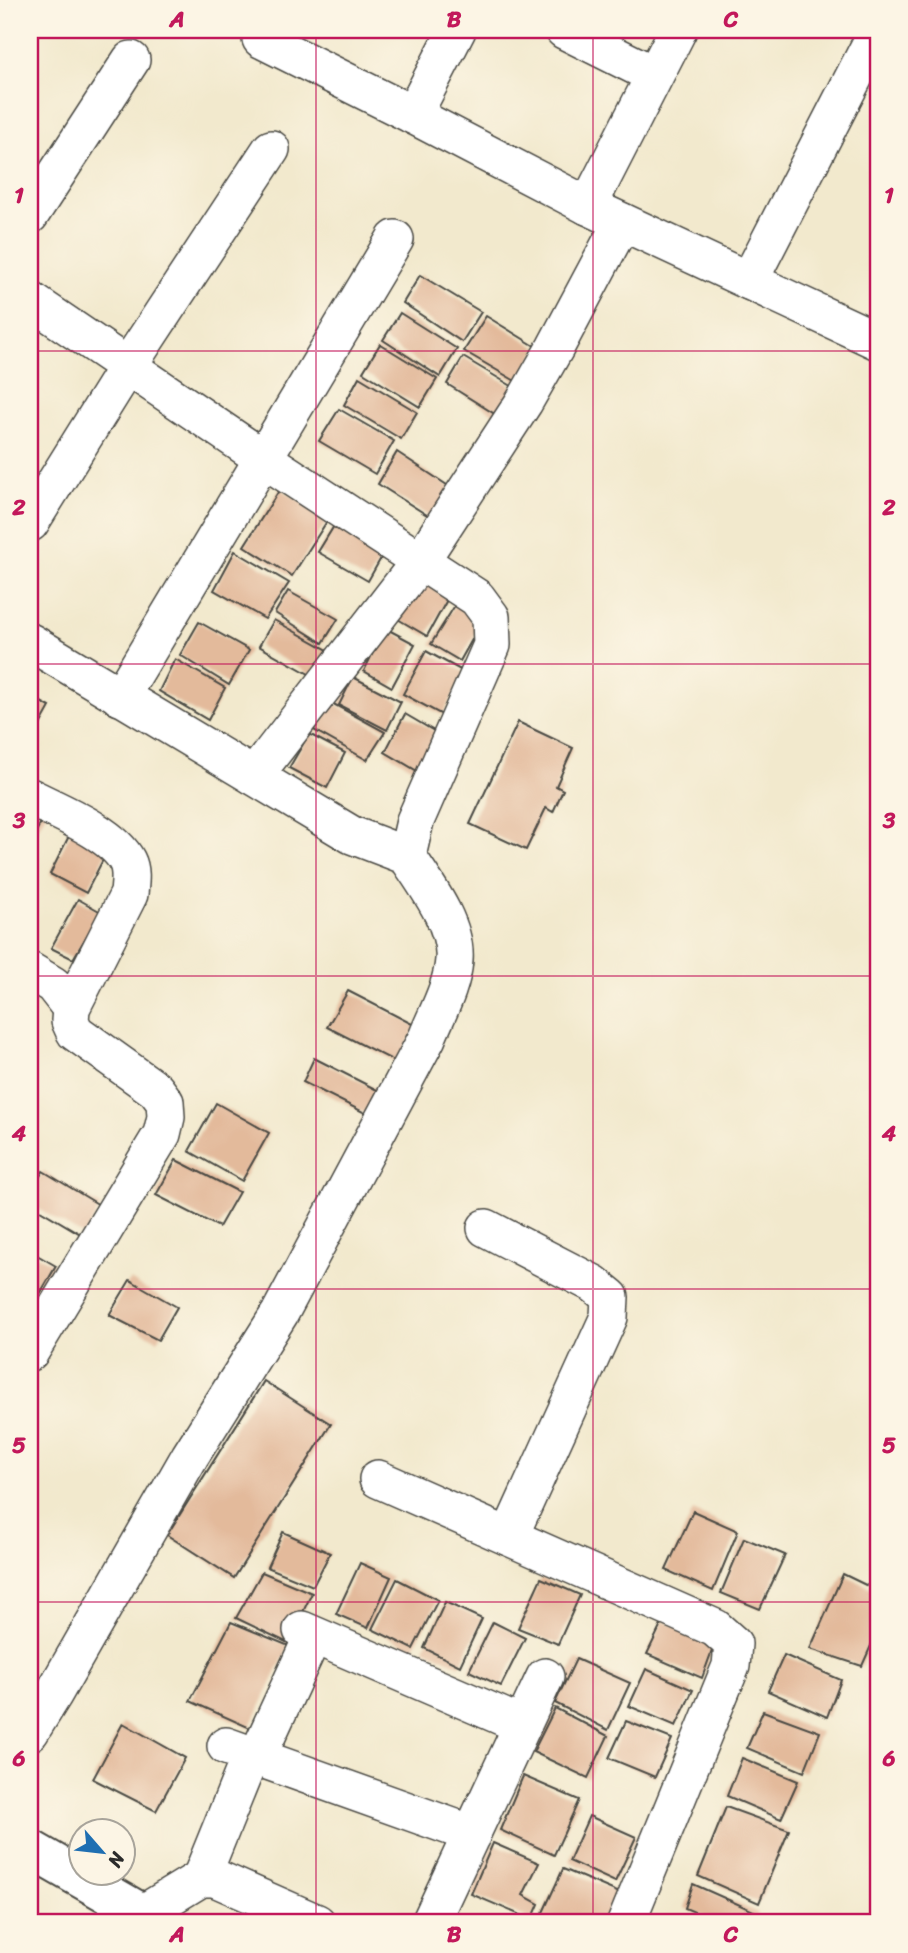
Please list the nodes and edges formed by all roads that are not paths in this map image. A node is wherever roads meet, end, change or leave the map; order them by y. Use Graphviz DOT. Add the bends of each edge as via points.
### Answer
graph roads {
  1 [pos="457,30"];
  2 [pos="564,30"];
  3 [pos="678,30"];
  4 [pos="878,30"];
  5 [pos="261,39"];
  6 [pos="131,60"];
  7 [pos="654,75"];
  8 [pos="413,115"];
  9 [pos="271,149"];
  10 [pos="588,206"];
  11 [pos="30,215"];
  12 [pos="622,222"];
  13 [pos="395,239"];
  14 [pos="749,281"];
  15 [pos="30,300"];
  16 [pos="878,341"];
  17 [pos="128,366"];
  18 [pos="264,459"];
  19 [pos="30,523"];
  20 [pos="421,560"];
  21 [pos="30,642"];
  22 [pos="120,697"];
  23 [pos="254,776"];
  24 [pos="30,797"];
  25 [pos="407,856"];
  26 [pos="30,971"];
  27 [pos="71,1008"];
  28 [pos="486,1228"];
  29 [pos="30,1352"];
  30 [pos="378,1479"];
  31 [pos="509,1537"];
  32 [pos="545,1677"];
  33 [pos="522,1726"];
  34 [pos="30,1732"];
  35 [pos="242,1751"];
  36 [pos="472,1834"];
  37 [pos="30,1849"];
  38 [pos="201,1878"];
  39 [pos="150,1919"];
  40 [pos="317,1923"];
  41 [pos="429,1923"];
  42 [pos="626,1923"];
  1 -- 8 [label="street"];
  2 -- 7 [label="street"];
  3 -- 7 [label="street"];
  4 -- 14 [label="street"];
  5 -- 8 [label="street"];
  6 -- 11 [label="street"];
  7 -- 10 [label="street"];
  8 -- 10 [label="street"];
  9 -- 17 [label="street"];
  10 -- 12 [label="street"];
  12 -- 14 [label="street"];
  12 -- 20 [label="street" via="524,402"];
  13 -- 18 [label="street"];
  14 -- 16 [label="street"];
  15 -- 17 [label="street"];
  17 -- 18 [label="street"];
  17 -- 19 [label="street"];
  18 -- 20 [label="street"];
  18 -- 22 [label="street"];
  20 -- 23 [label="street"];
  20 -- 25 [label="street" via="477,598 491,617 492,645 415,821"];
  21 -- 22 [label="street"];
  22 -- 23 [label="street"];
  23 -- 25 [label="street" via="352,835"];
  24 -- 27 [label="street" via="105,837 127,861 131,874 129,894"];
  25 -- 34 [label="street" via="450,928 454,959 427,1038 280,1313 190,1456"];
  26 -- 27 [label="street" via="53,985"];
  27 -- 29 [label="street" via="75,1032 156,1090 165,1102 166,1117 162,1134"];
  28 -- 31 [label="street" via="594,1284 610,1297 609,1317"];
  30 -- 31 [label="street"];
  31 -- 42 [label="street" via="715,1628 733,1644 731,1666"];
  32 -- 33 [label="street"];
  33 -- 35 [label="street" via="307,1633"];
  33 -- 36 [label="street"];
  35 -- 36 [label="street"];
  35 -- 38 [label="street" via="246,1767"];
  36 -- 41 [label="street"];
  37 -- 39 [label="main road"];
  38 -- 39 [label="street"];
  38 -- 40 [label="street" via="215,1878"];
}
